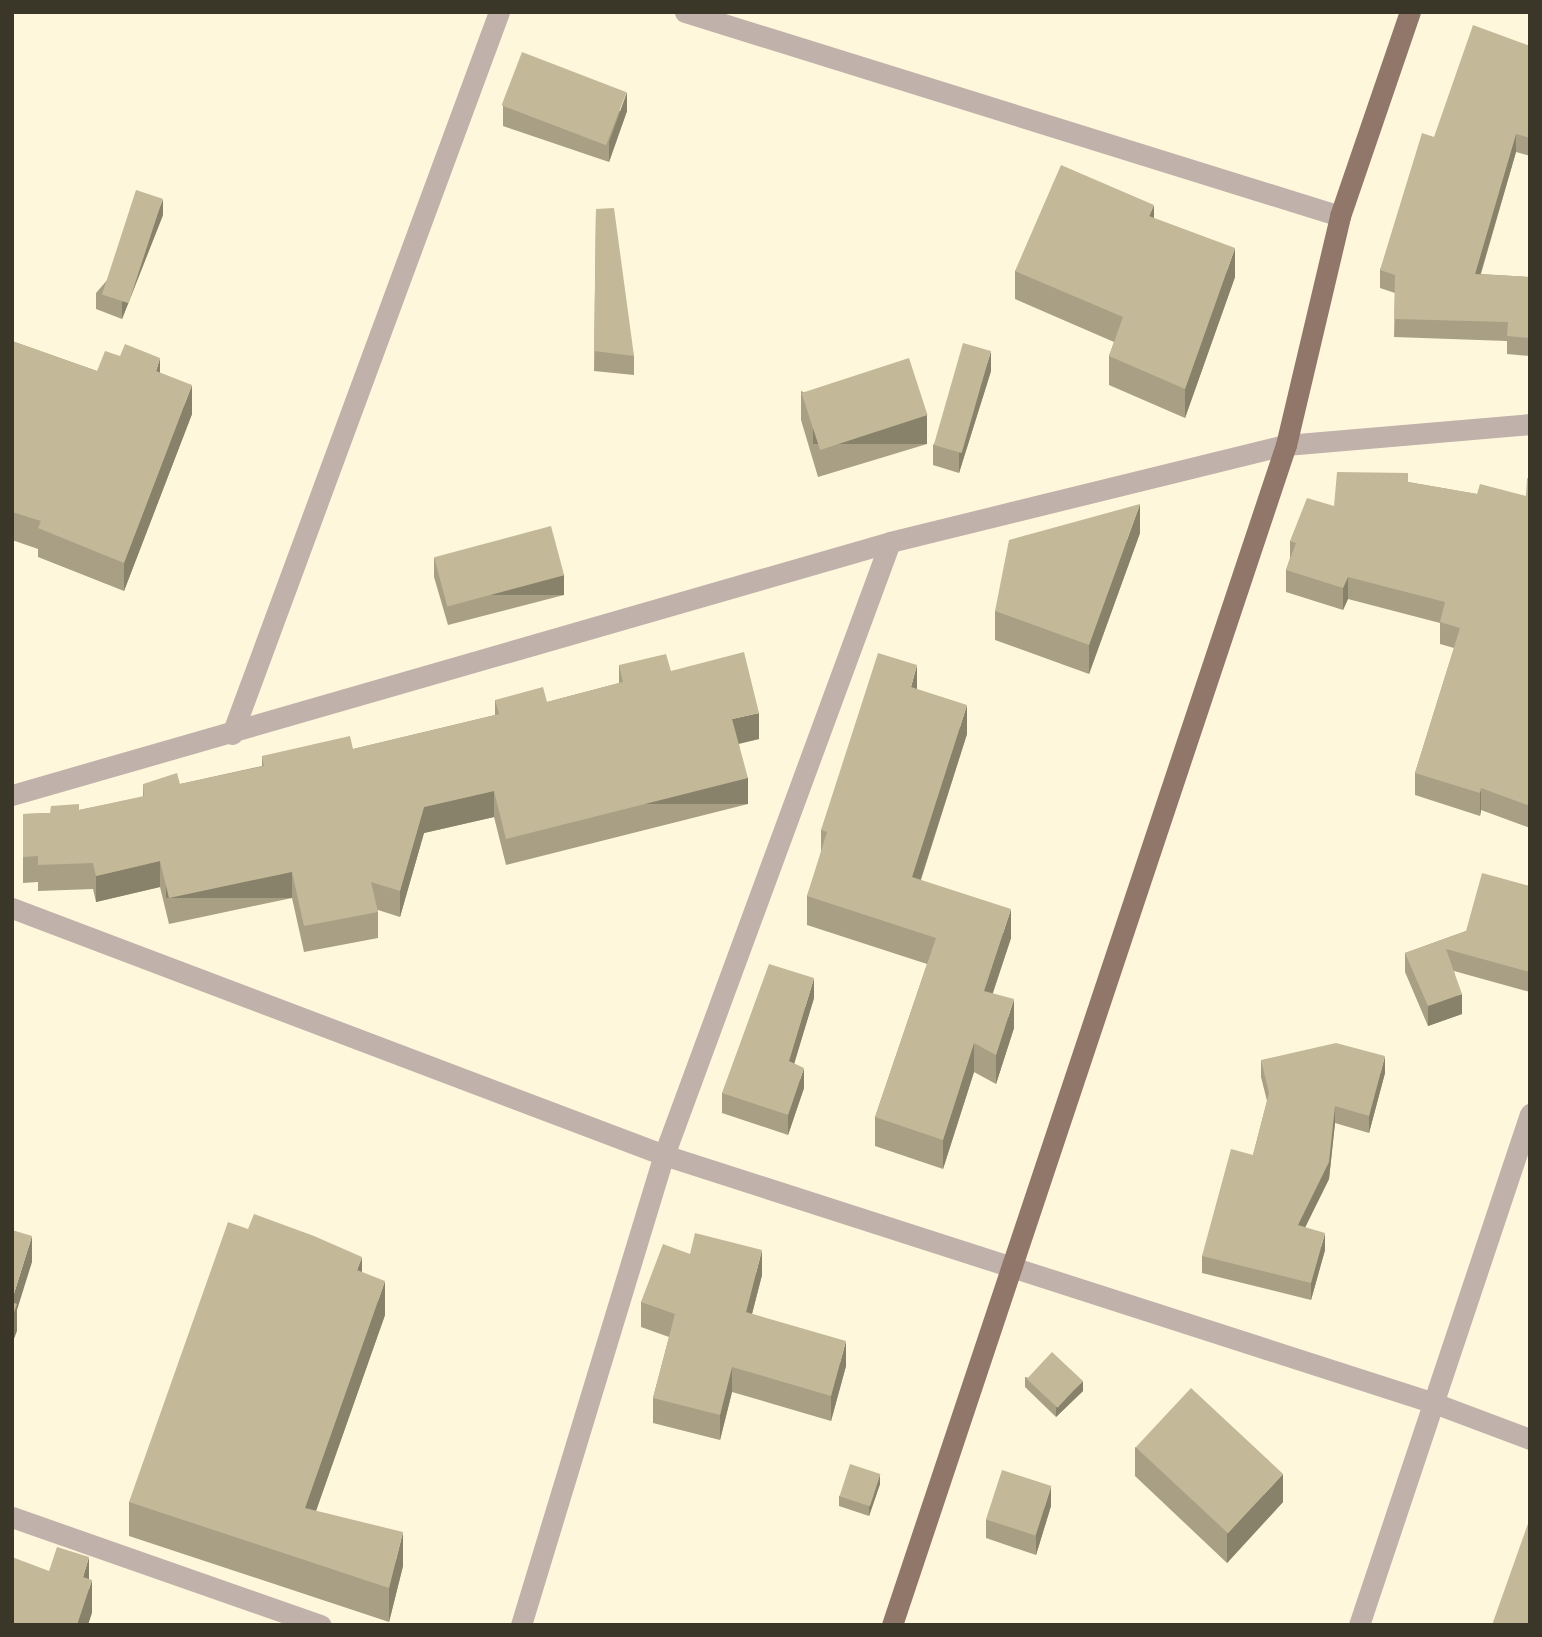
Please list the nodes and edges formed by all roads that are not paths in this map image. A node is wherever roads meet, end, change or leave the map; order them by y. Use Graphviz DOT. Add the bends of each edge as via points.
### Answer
graph roads {
  1 [pos="499,12"];
  2 [pos="685,12"];
  3 [pos="1410,12"];
  4 [pos="1340,216"];
  5 [pos="1530,424"];
  6 [pos="1286,445"];
  7 [pos="890,542"];
  8 [pos="232,734"];
  9 [pos="12,796"];
  10 [pos="12,908"];
  11 [pos="1530,1114"];
  12 [pos="664,1155"];
  13 [pos="1009,1268"];
  14 [pos="1434,1403"];
  15 [pos="1530,1439"];
  16 [pos="12,1517"];
  17 [pos="321,1625"];
  18 [pos="521,1625"];
  19 [pos="892,1625"];
  20 [pos="1359,1625"];
  1 -- 8 [label="street"];
  2 -- 4 [label="street"];
  3 -- 4 [label="main road"];
  4 -- 6 [label="main road"];
  5 -- 6 [label="street"];
  6 -- 7 [label="street"];
  6 -- 13 [label="main road"];
  7 -- 8 [label="street"];
  7 -- 12 [label="street"];
  8 -- 9 [label="street"];
  10 -- 12 [label="street"];
  11 -- 14 [label="street"];
  12 -- 13 [label="street"];
  12 -- 18 [label="street"];
  13 -- 14 [label="street"];
  13 -- 19 [label="main road"];
  14 -- 15 [label="street"];
  14 -- 20 [label="street"];
  16 -- 17 [label="street"];
}
